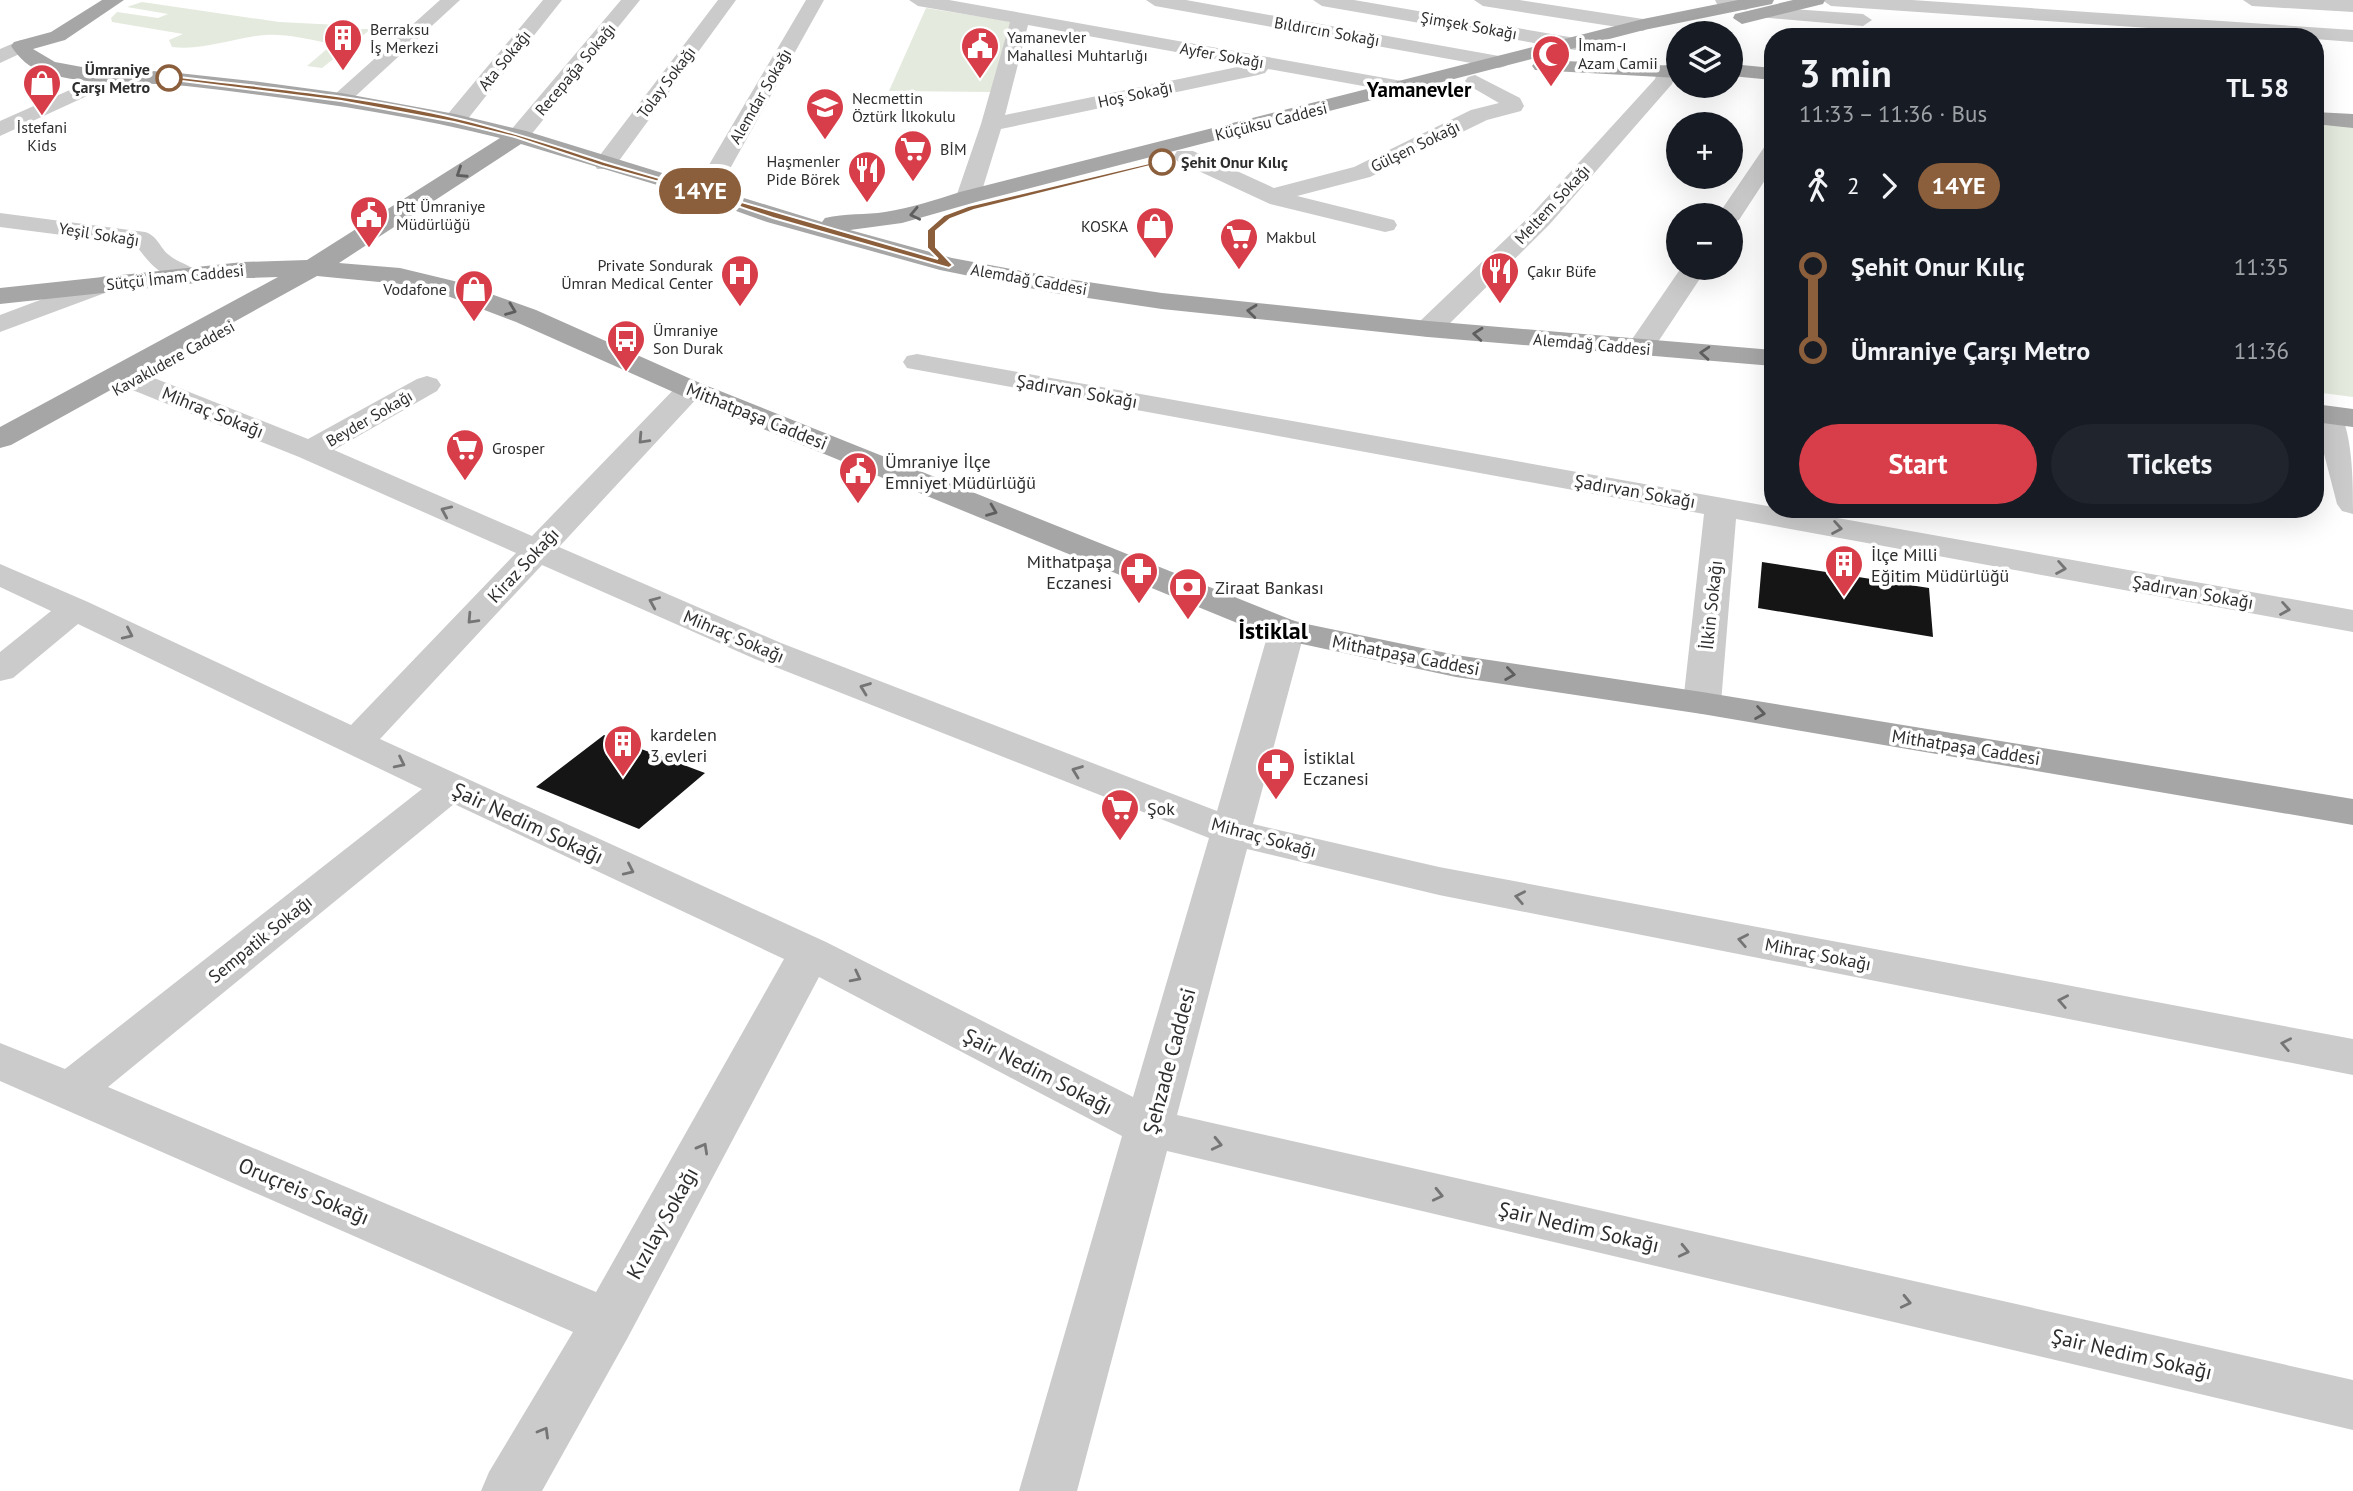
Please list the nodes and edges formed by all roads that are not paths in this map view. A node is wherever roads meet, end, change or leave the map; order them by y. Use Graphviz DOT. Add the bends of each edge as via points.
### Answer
graph roads {
  1 [pos="94,0"];
  2 [pos="115,0"];
  3 [pos="451,0"];
  4 [pos="553,0"];
  5 [pos="631,0"];
  6 [pos="727,0"];
  7 [pos="816,0"];
  8 [pos="918,0"];
  9 [pos="1155,0"];
  10 [pos="1322,0"];
  11 [pos="1483,0"];
  12 [pos="1724,0"];
  13 [pos="1816,0"];
  14 [pos="1831,0"];
  15 [pos="2252,0"];
  16 [pos="1746,4"];
  17 [pos="1765,6"];
  18 [pos="2353,6"];
  19 [pos="1020,19"];
  20 [pos="1717,21"];
  21 [pos="1643,25"];
  22 [pos="2002,28"];
  23 [pos="2237,28"];
  24 [pos="1616,33"];
  25 [pos="2324,34"];
  26 [pos="1666,36"];
  27 [pos="2353,36"];
  28 [pos="1576,44"];
  29 [pos="21,46"];
  30 [pos="1600,52"];
  31 [pos="2324,53"];
  32 [pos="2353,55"];
  33 [pos="0,57"];
  34 [pos="1545,58"];
  35 [pos="1499,62"];
  36 [pos="1277,65"];
  37 [pos="1662,66"];
  38 [pos="1743,74"];
  39 [pos="117,75"];
  40 [pos="1764,75"];
  41 [pos="1475,81"];
  42 [pos="1412,91"];
  43 [pos="341,99"];
  44 [pos="2324,119"];
  45 [pos="455,120"];
  46 [pos="2353,121"];
  47 [pos="992,124"];
  48 [pos="0,130"];
  49 [pos="518,136"];
  50 [pos="1185,156"];
  51 [pos="605,164"];
  52 [pos="1764,164"];
  53 [pos="705,192"];
  54 [pos="1272,196"];
  55 [pos="968,197"];
  56 [pos="1738,203"];
  57 [pos="776,217"];
  58 [pos="0,220"];
  59 [pos="1385,225"];
  60 [pos="949,265"];
  61 [pos="313,268"];
  62 [pos="350,271"];
  63 [pos="185,274"];
  64 [pos="1686,280"];
  65 [pos="104,284"];
  66 [pos="0,296"];
  67 [pos="0,324"];
  68 [pos="1428,329"];
  69 [pos="1640,348"];
  70 [pos="1764,357"];
  71 [pos="917,362"];
  72 [pos="125,378"];
  73 [pos="427,385"];
  74 [pos="690,389"];
  75 [pos="2333,415"];
  76 [pos="0,439"];
  77 [pos="310,451"];
  78 [pos="0,456"];
  79 [pos="2353,504"];
  80 [pos="1721,507"];
  81 [pos="1764,515"];
  82 [pos="1782,518"];
  83 [pos="536,552"];
  84 [pos="0,574"];
  85 [pos="76,609"];
  86 [pos="2353,621"];
  87 [pos="1287,629"];
  88 [pos="0,670"];
  89 [pos="1702,703"];
  90 [pos="357,741"];
  91 [pos="450,787"];
  92 [pos="2353,812"];
  93 [pos="1231,832"];
  94 [pos="810,953"];
  95 [pos="2353,1057"];
  96 [pos="0,1061"];
  97 [pos="70,1091"];
  98 [pos="1150,1128"];
  99 [pos="608,1322"];
  100 [pos="2353,1405"];
  101 [pos="510,1491"];
  102 [pos="1048,1491"];
  1 -- 29 [label="main road"];
  2 -- 29 [label="main road" via="58,36"];
  3 -- 43 [label="street"];
  4 -- 45 [label="street, Ata Sokağı"];
  5 -- 49 [label="street, Recepağa Sokağı"];
  6 -- 51 [label="street, Tolay Sokağı"];
  7 -- 53 [label="street, Alemdar Sokağı"];
  8 -- 19 [label="street, Ayfer Sokağı"];
  9 -- 35 [label="street, Bıldırcın Sokağı"];
  10 -- 28 [label="street, Şimşek Sokağı"];
  11 -- 21 [label="street"];
  12 -- 16 [label="street"];
  13 -- 17 [label="main road, Küçüksu Caddesi"];
  14 -- 23 [label="street"];
  15 -- 18 [label="street"];
  16 -- 17 [label="main road, Küçüksu Caddesi"];
  16 -- 21 [label="main road, Küçüksu Caddesi"];
  17 -- 20 [label="main road, Küçüksu Caddesi"];
  17 -- 22 [label="street"];
  19 -- 36 [label="street, Ayfer Sokağı"];
  19 -- 47 [label="street"];
  21 -- 24 [label="main road, Küçüksu Caddesi"];
  24 -- 28 [label="main road, Küçüksu Caddesi"];
  24 -- 30 [label="main road" via="1605,38"];
  25 -- 27 [label="street"];
  26 -- 30 [label="main road, Küçüksu Caddesi"];
  28 -- 30 [label="main road"];
  28 -- 34 [label="main road, Küçüksu Caddesi"];
  29 -- 33 [label="street"];
  29 -- 39 [label="main road, Alemdağ Caddesi" via="29,57 49,67"];
  30 -- 34 [label="main road, Küçüksu Caddesi"];
  30 -- 37 [label="main road" via="1614,62"];
  31 -- 32 [label="street"];
  34 -- 35 [label="main road, Küçüksu Caddesi"];
  34 -- 37 [label="main road"];
  34 -- 41 [label="main road, Küçüksu Caddesi"];
  35 -- 42 [label="main road, Küçüksu Caddesi"];
  36 -- 42 [label="street, Ayfer Sokağı"];
  36 -- 47 [label="street, Hoş Sokağı"];
  37 -- 68 [label="street, Meltem Sokağı" via="1665,80 1540,220"];
  38 -- 40 [label="main road"];
  39 -- 43 [label="main road, Alemdağ Caddesi"];
  39 -- 48 [label="street"];
  41 -- 42 [label="main road, Küçüksu Caddesi"];
  41 -- 54 [label="street, Gülşen Sokağı" via="1513,106 1479,115 1362,172"];
  42 -- 50 [label="main road, Küçüksu Caddesi"];
  42 -- 55 [label="main road, Küçüksu Caddesi"];
  43 -- 45 [label="main road, Alemdağ Caddesi"];
  44 -- 46 [label="main road"];
  45 -- 49 [label="main road, Alemdağ Caddesi"];
  47 -- 55 [label="street"];
  49 -- 51 [label="main road, Alemdağ Caddesi"];
  49 -- 61 [label="main road, Kavaklıdere Caddesi, one-way"];
  50 -- 54 [label="street"];
  50 -- 60 [label="main road, Küçüksu Caddesi" via="947,217 931,235 932,248"];
  51 -- 53 [label="main road, Alemdağ Caddesi"];
  52 -- 56 [label="street"];
  53 -- 57 [label="main road, Alemdağ Caddesi"];
  54 -- 59 [label="street"];
  55 -- 57 [label="main road, Küçüksu Caddesi, one-way" via="932,211 857,223 816,224"];
  57 -- 60 [label="main road, Alemdağ Caddesi"];
  58 -- 63 [label="street, Yeşil Sokağı" via="136,237 145,240 159,260"];
  68 -- 60 [label="main road, Alemdağ Caddesi, one-way" via="1162,301"];
  61 -- 62 [label="main road, Sütçü İmam Caddesi"];
  61 -- 63 [label="main road, Sütçü İmam Caddesi"];
  61 -- 72 [label="main road, Kavaklıdere Caddesi"];
  62 -- 72 [label="main road, Kavaklıdere Caddesi" via="311,280"];
  62 -- 74 [label="main road, Mithatpaşa Caddesi, one-way" via="400,276 454,289"];
  63 -- 65 [label="main road, Sütçü İmam Caddesi"];
  64 -- 69 [label="street"];
  65 -- 66 [label="main road, Sütçü İmam Caddesi"];
  65 -- 67 [label="street"];
  69 -- 68 [label="main road, Alemdağ Caddesi, one-way"];
  70 -- 69 [label="main road, Alemdağ Caddesi, one-way"];
  71 -- 80 [label="street, Şadırvan Sokağı"];
  72 -- 76 [label="main road, Kavaklıdere Caddesi"];
  72 -- 77 [label="street, Mihraç Sokağı"];
  72 -- 78 [label="main road, Kavaklıdere Caddesi"];
  73 -- 77 [label="street, Beyder Sokağı"];
  74 -- 83 [label="street, Kiraz Sokağı, one-way"];
  74 -- 87 [label="main road, Mithatpaşa Caddesi, one-way"];
  75 -- 79 [label="street"];
  83 -- 77 [label="street, Mihraç Sokağı, one-way"];
  80 -- 81 [label="street, Şadırvan Sokağı, one-way"];
  80 -- 89 [label="street, İlkin Sokağı"];
  82 -- 86 [label="street, Şadırvan Sokağı, one-way"];
  83 -- 90 [label="street, Kiraz Sokağı, one-way"];
  93 -- 83 [label="street, Mihraç Sokağı, one-way" via="768,651"];
  84 -- 85 [label="street, Şair Nedim Sokağı"];
  85 -- 88 [label="street"];
  85 -- 90 [label="street, Şair Nedim Sokağı, one-way"];
  87 -- 89 [label="main road, Mithatpaşa Caddesi, one-way" via="1456,666"];
  87 -- 93 [label="street, Şehzade Caddesi"];
  89 -- 92 [label="main road, Mithatpaşa Caddesi, one-way"];
  90 -- 91 [label="street, Şair Nedim Sokağı, one-way"];
  91 -- 94 [label="street, Şair Nedim Sokağı, one-way"];
  91 -- 97 [label="street, Sempatik Sokağı"];
  95 -- 93 [label="street, Mihraç Sokağı, one-way" via="1439,881"];
  93 -- 98 [label="street, Şehzade Caddesi"];
  94 -- 98 [label="street, Şair Nedim Sokağı, one-way"];
  99 -- 94 [label="street, Kızılay Sokağı, one-way"];
  96 -- 97 [label="street, Oruçreis Sokağı"];
  97 -- 99 [label="street, Oruçreis Sokağı"];
  98 -- 100 [label="street, Şair Nedim Sokağı, one-way"];
  98 -- 102 [label="street, Şehzade Caddesi"];
  101 -- 99 [label="street, Kızılay Sokağı, one-way"];
}
